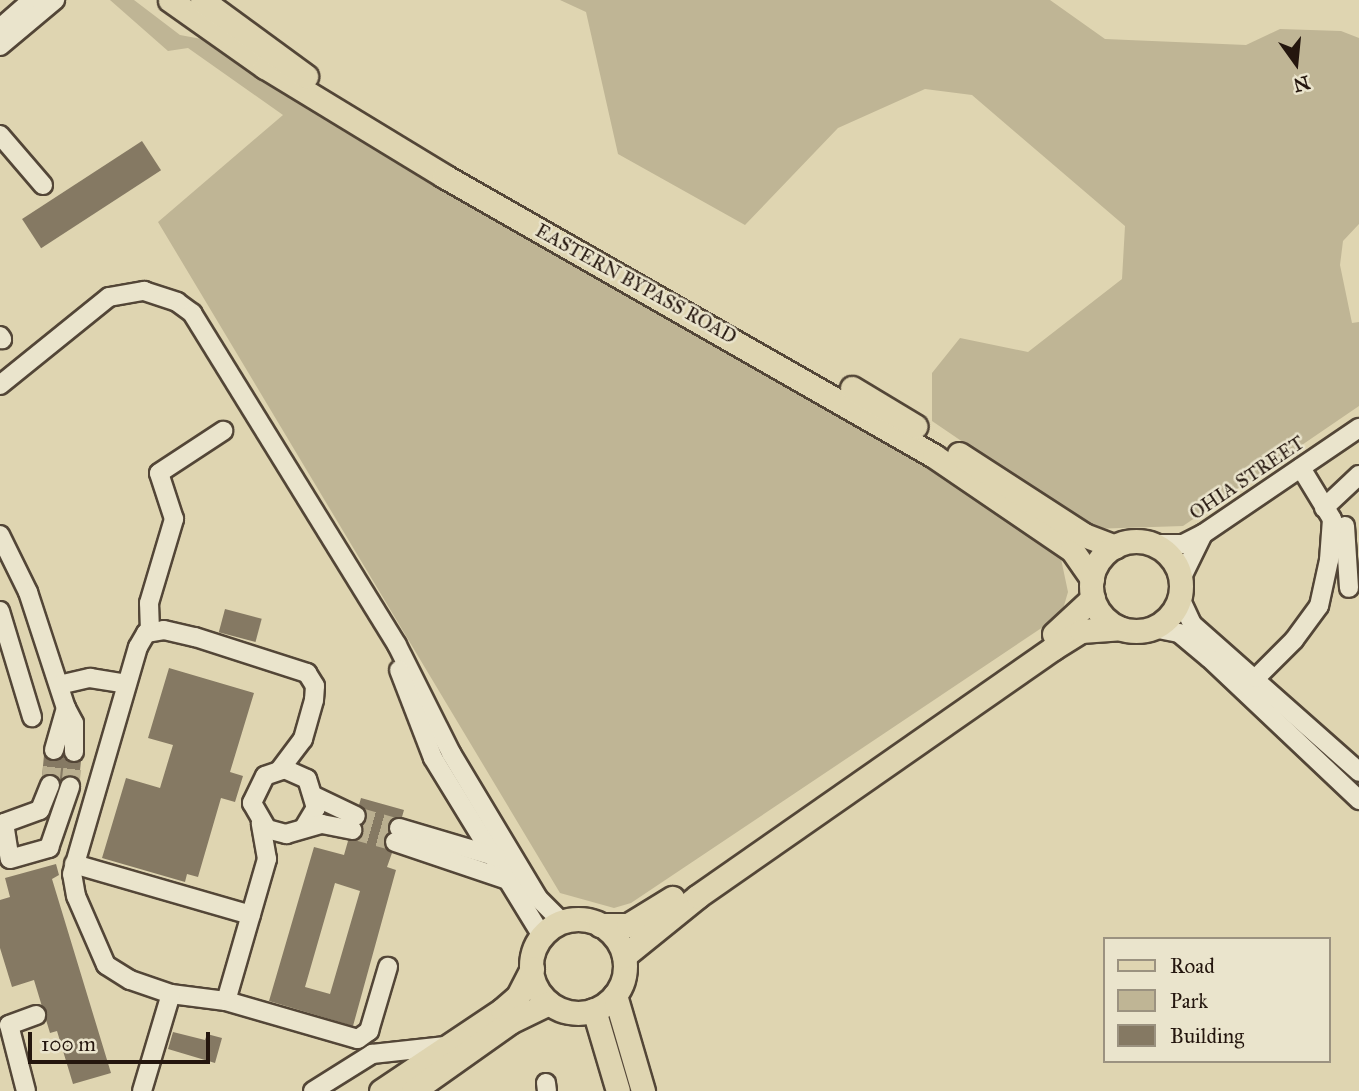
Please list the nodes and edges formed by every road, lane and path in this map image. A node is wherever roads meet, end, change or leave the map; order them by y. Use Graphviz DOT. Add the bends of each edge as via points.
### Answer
graph roads {
  1 [pos="32,0"];
  2 [pos="55,0"];
  3 [pos="170,0"];
  4 [pos="202,0"];
  5 [pos="0,28"];
  6 [pos="0,46"];
  7 [pos="0,135"];
  8 [pos="43,185"];
  9 [pos="0,385"];
  10 [pos="1359,428"];
  11 [pos="223,431"];
  12 [pos="1301,468"];
  13 [pos="1359,475"];
  14 [pos="1340,519"];
  15 [pos="1203,534"];
  16 [pos="0,535"];
  17 [pos="1153,544"];
  18 [pos="1115,547"];
  19 [pos="1092,588"];
  20 [pos="1349,588"];
  21 [pos="1180,589"];
  22 [pos="0,611"];
  23 [pos="383,627"];
  24 [pos="1120,628"];
  25 [pos="1153,628"];
  26 [pos="150,631"];
  27 [pos="1256,678"];
  28 [pos="127,684"];
  29 [pos="60,685"];
  30 [pos="66,708"];
  31 [pos="32,717"];
  32 [pos="303,739"];
  33 [pos="54,750"];
  34 [pos="74,752"];
  35 [pos="1354,768"];
  36 [pos="280,770"];
  37 [pos="1338,777"];
  38 [pos="307,779"];
  39 [pos="50,785"];
  40 [pos="70,787"];
  41 [pos="316,797"];
  42 [pos="1359,800"];
  43 [pos="261,824"];
  44 [pos="301,829"];
  45 [pos="493,856"];
  46 [pos="267,859"];
  47 [pos="74,864"];
  48 [pos="514,874"];
  49 [pos="251,915"];
  50 [pos="563,923"];
  51 [pos="600,925"];
  52 [pos="542,936"];
  53 [pos="624,956"];
  54 [pos="388,967"];
  55 [pos="531,968"];
  56 [pos="171,993"];
  57 [pos="615,995"];
  58 [pos="226,1001"];
  59 [pos="550,1003"];
  60 [pos="594,1010"];
  61 [pos="36,1016"];
  62 [pos="450,1045"];
  63 [pos="26,1091"];
  64 [pos="142,1091"];
  65 [pos="313,1091"];
  66 [pos="381,1091"];
  67 [pos="413,1091"];
  68 [pos="618,1091"];
  69 [pos="643,1091"];
  1 -- 5 [label="street"];
  2 -- 6 [label="street"];
  3 -- 19 [label="main road, EASTERN BYPASS ROAD" via="265,67 433,170 934,456 1072,550"];
  4 -- 18 [label="main road, EASTERN BYPASS ROAD" via="354,109 882,404 1084,535"];
  7 -- 8 [label="street"];
  9 -- 23 [label="street" via="108,297 144,291 177,302 203,330"];
  10 -- 12 [label="street, OHIA STREET"];
  11 -- 26 [label="street" via="159,473 174,519 149,603"];
  12 -- 14 [label="street"];
  12 -- 15 [label="street, OHIA STREET"];
  13 -- 14 [label="street"];
  14 -- 20 [label="street"];
  14 -- 27 [label="street" via="1319,606 1294,640"];
  15 -- 17 [label="street, OHIA STREET" via="1183,544"];
  15 -- 21 [label="street"];
  16 -- 29 [label="street" via="28,592"];
  17 -- 18 [label="main road" via="1133,542"];
  17 -- 21 [label="main road" via="1169,555"];
  18 -- 19 [label="main road" via="1098,562"];
  19 -- 24 [label="main road" via="1102,616"];
  19 -- 51 [label="main road" via="1054,634 666,902 628,925"];
  21 -- 25 [label="main road" via="1170,616"];
  21 -- 27 [label="street" via="1192,624"];
  22 -- 31 [label="street"];
  23 -- 45 [label="street" via="433,758"];
  23 -- 48 [label="street"];
  24 -- 25 [label="main road"];
  24 -- 53 [label="main road" via="1081,631 1052,649 687,904"];
  25 -- 37 [label="street" via="1179,633"];
  26 -- 28 [label="street" via="141,639"];
  26 -- 32 [label="street" via="195,637 307,673 316,692"];
  27 -- 35 [label="street"];
  28 -- 29 [label="street" via="90,678"];
  28 -- 47 [label="street"];
  29 -- 30 [label="street"];
  30 -- 33 [label="street"];
  30 -- 34 [label="street" via="74,723"];
  32 -- 36 [label="street"];
  32 -- 38 [label="street"];
  35 -- 37 [label="street"];
  36 -- 38 [label="street"];
  36 -- 43 [label="street" via="265,776 253,793 254,813"];
  37 -- 42 [label="street"];
  38 -- 41 [label="street"];
  39 -- 40 [label="street" via="40,810 4,823 10,859 49,848"];
  41 -- 44 [label="street" via="312,818"];
  41 -- 44 [label="street" via="354,823"];
  43 -- 44 [label="street" via="276,833"];
  43 -- 46 [label="street"];
  44 -- 46 [label="street"];
  45 -- 48 [label="street"];
  45 -- 48 [label="street" via="397,835"];
  46 -- 49 [label="street"];
  47 -- 49 [label="street"];
  47 -- 56 [label="street" via="76,896 106,965 130,980"];
  48 -- 50 [label="street"];
  48 -- 52 [label="street"];
  49 -- 58 [label="street"];
  50 -- 51 [label="main road" via="583,920"];
  50 -- 52 [label="main road"];
  51 -- 53 [label="main road" via="615,938"];
  52 -- 55 [label="main road"];
  53 -- 57 [label="main road" via="624,976"];
  54 -- 58 [label="street" via="369,1031 358,1039"];
  55 -- 59 [label="main road" via="538,991"];
  55 -- 62 [label="main road" via="518,996"];
  56 -- 58 [label="street"];
  56 -- 64 [label="street"];
  57 -- 60 [label="main road"];
  57 -- 69 [label="main road"];
  59 -- 60 [label="main road" via="566,1011"];
  59 -- 67 [label="main road" via="510,1022"];
  60 -- 68 [label="main road"];
  61 -- 63 [label="street" via="9,1026"];
  62 -- 65 [label="street" via="372,1054"];
  62 -- 66 [label="main road"];
}
